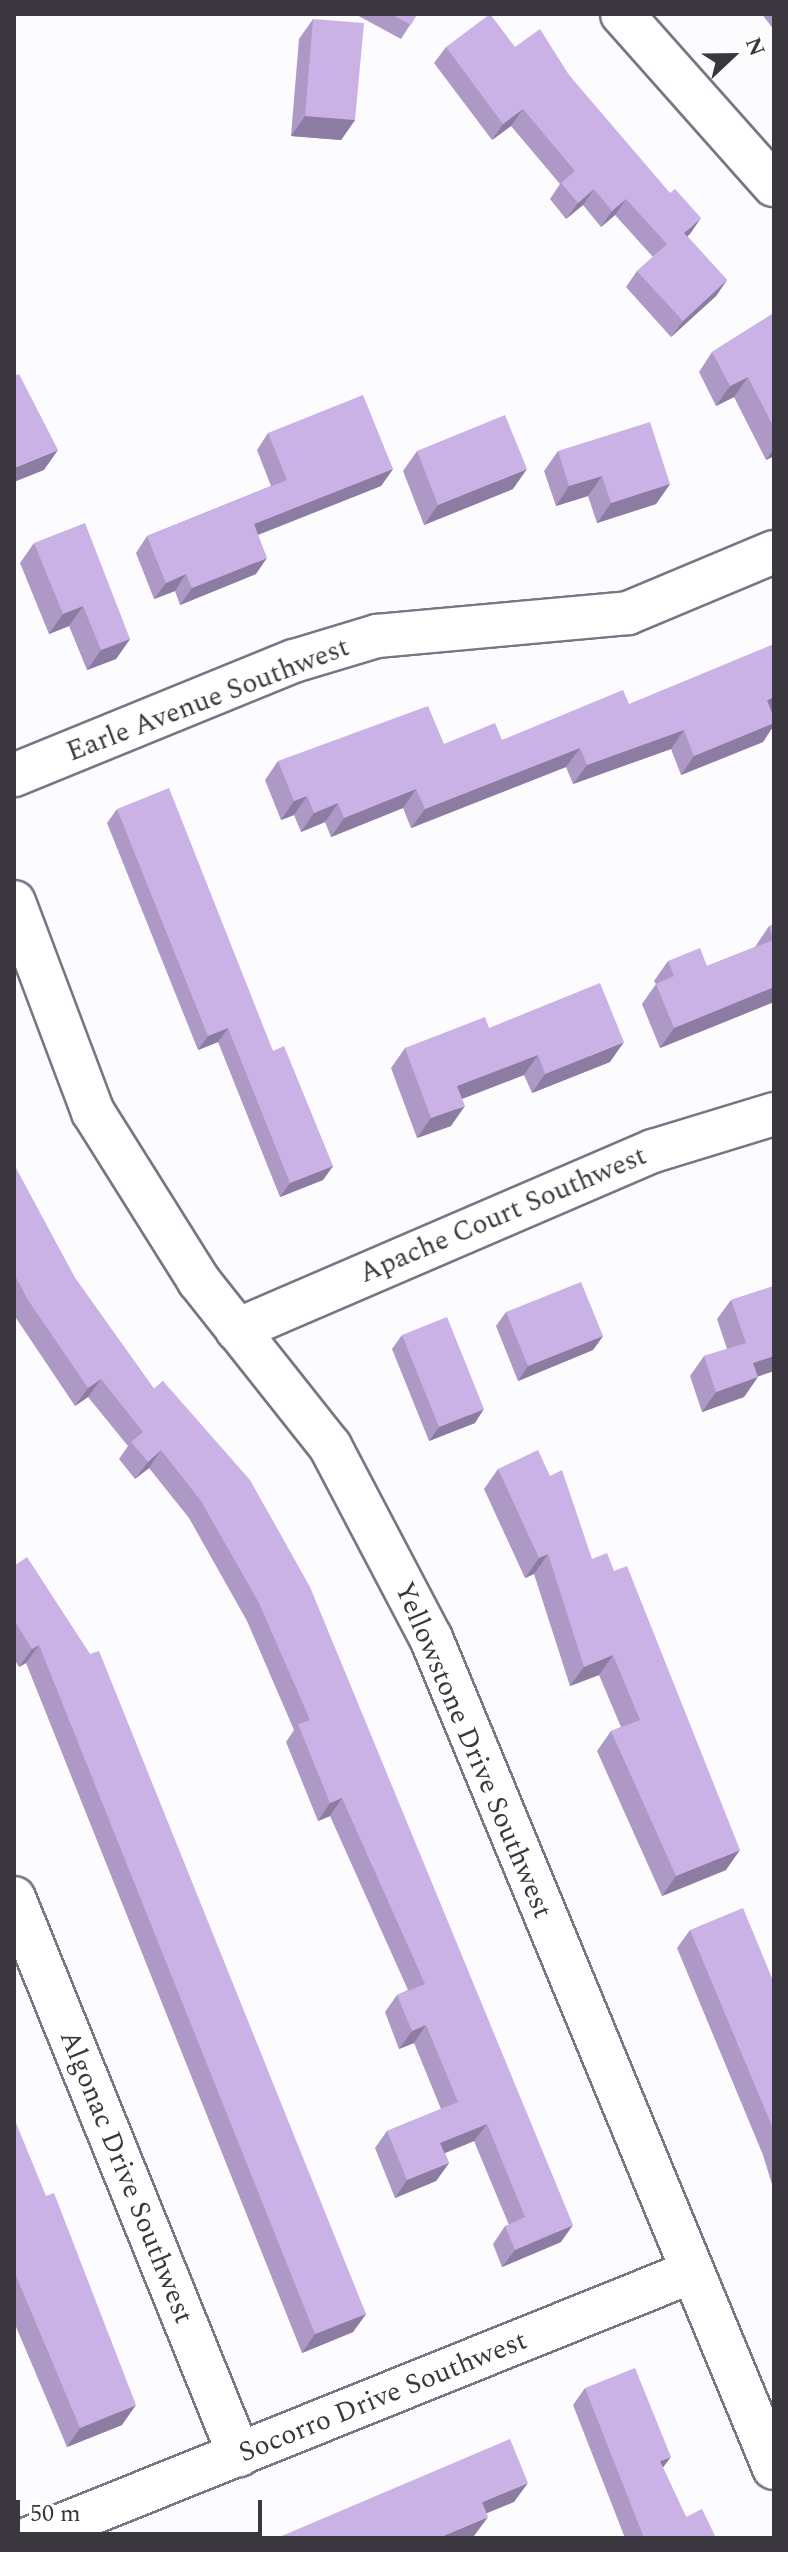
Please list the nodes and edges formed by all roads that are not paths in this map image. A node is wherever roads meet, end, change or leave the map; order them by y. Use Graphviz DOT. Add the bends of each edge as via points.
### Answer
graph roads {
  1 [pos="622,14"];
  2 [pos="774,185"];
  3 [pos="774,552"];
  4 [pos="14,775"];
  5 [pos="14,902"];
  6 [pos="774,1114"];
  7 [pos="237,1330"];
  8 [pos="14,1898"];
  9 [pos="691,2272"];
  10 [pos="239,2455"];
  11 [pos="774,2468"];
  12 [pos="30,2538"];
  1 -- 2 [label="street"];
  3 -- 4 [label="street, Earle Avenue Southwest" via="628,613 377,636 294,661"];
  5 -- 7 [label="street, Yellowstone Drive Southwest" via="93,1112"];
  6 -- 7 [label="street, Apache Court Southwest" via="653,1151"];
  7 -- 9 [label="street, Yellowstone Drive Southwest" via="330,1446 431,1638"];
  8 -- 10 [label="street, Algonac Drive Southwest"];
  9 -- 10 [label="street, Socorro Drive Southwest"];
  9 -- 11 [label="street, Yellowstone Drive Southwest"];
  10 -- 12 [label="street, Socorro Drive Southwest"];
}
